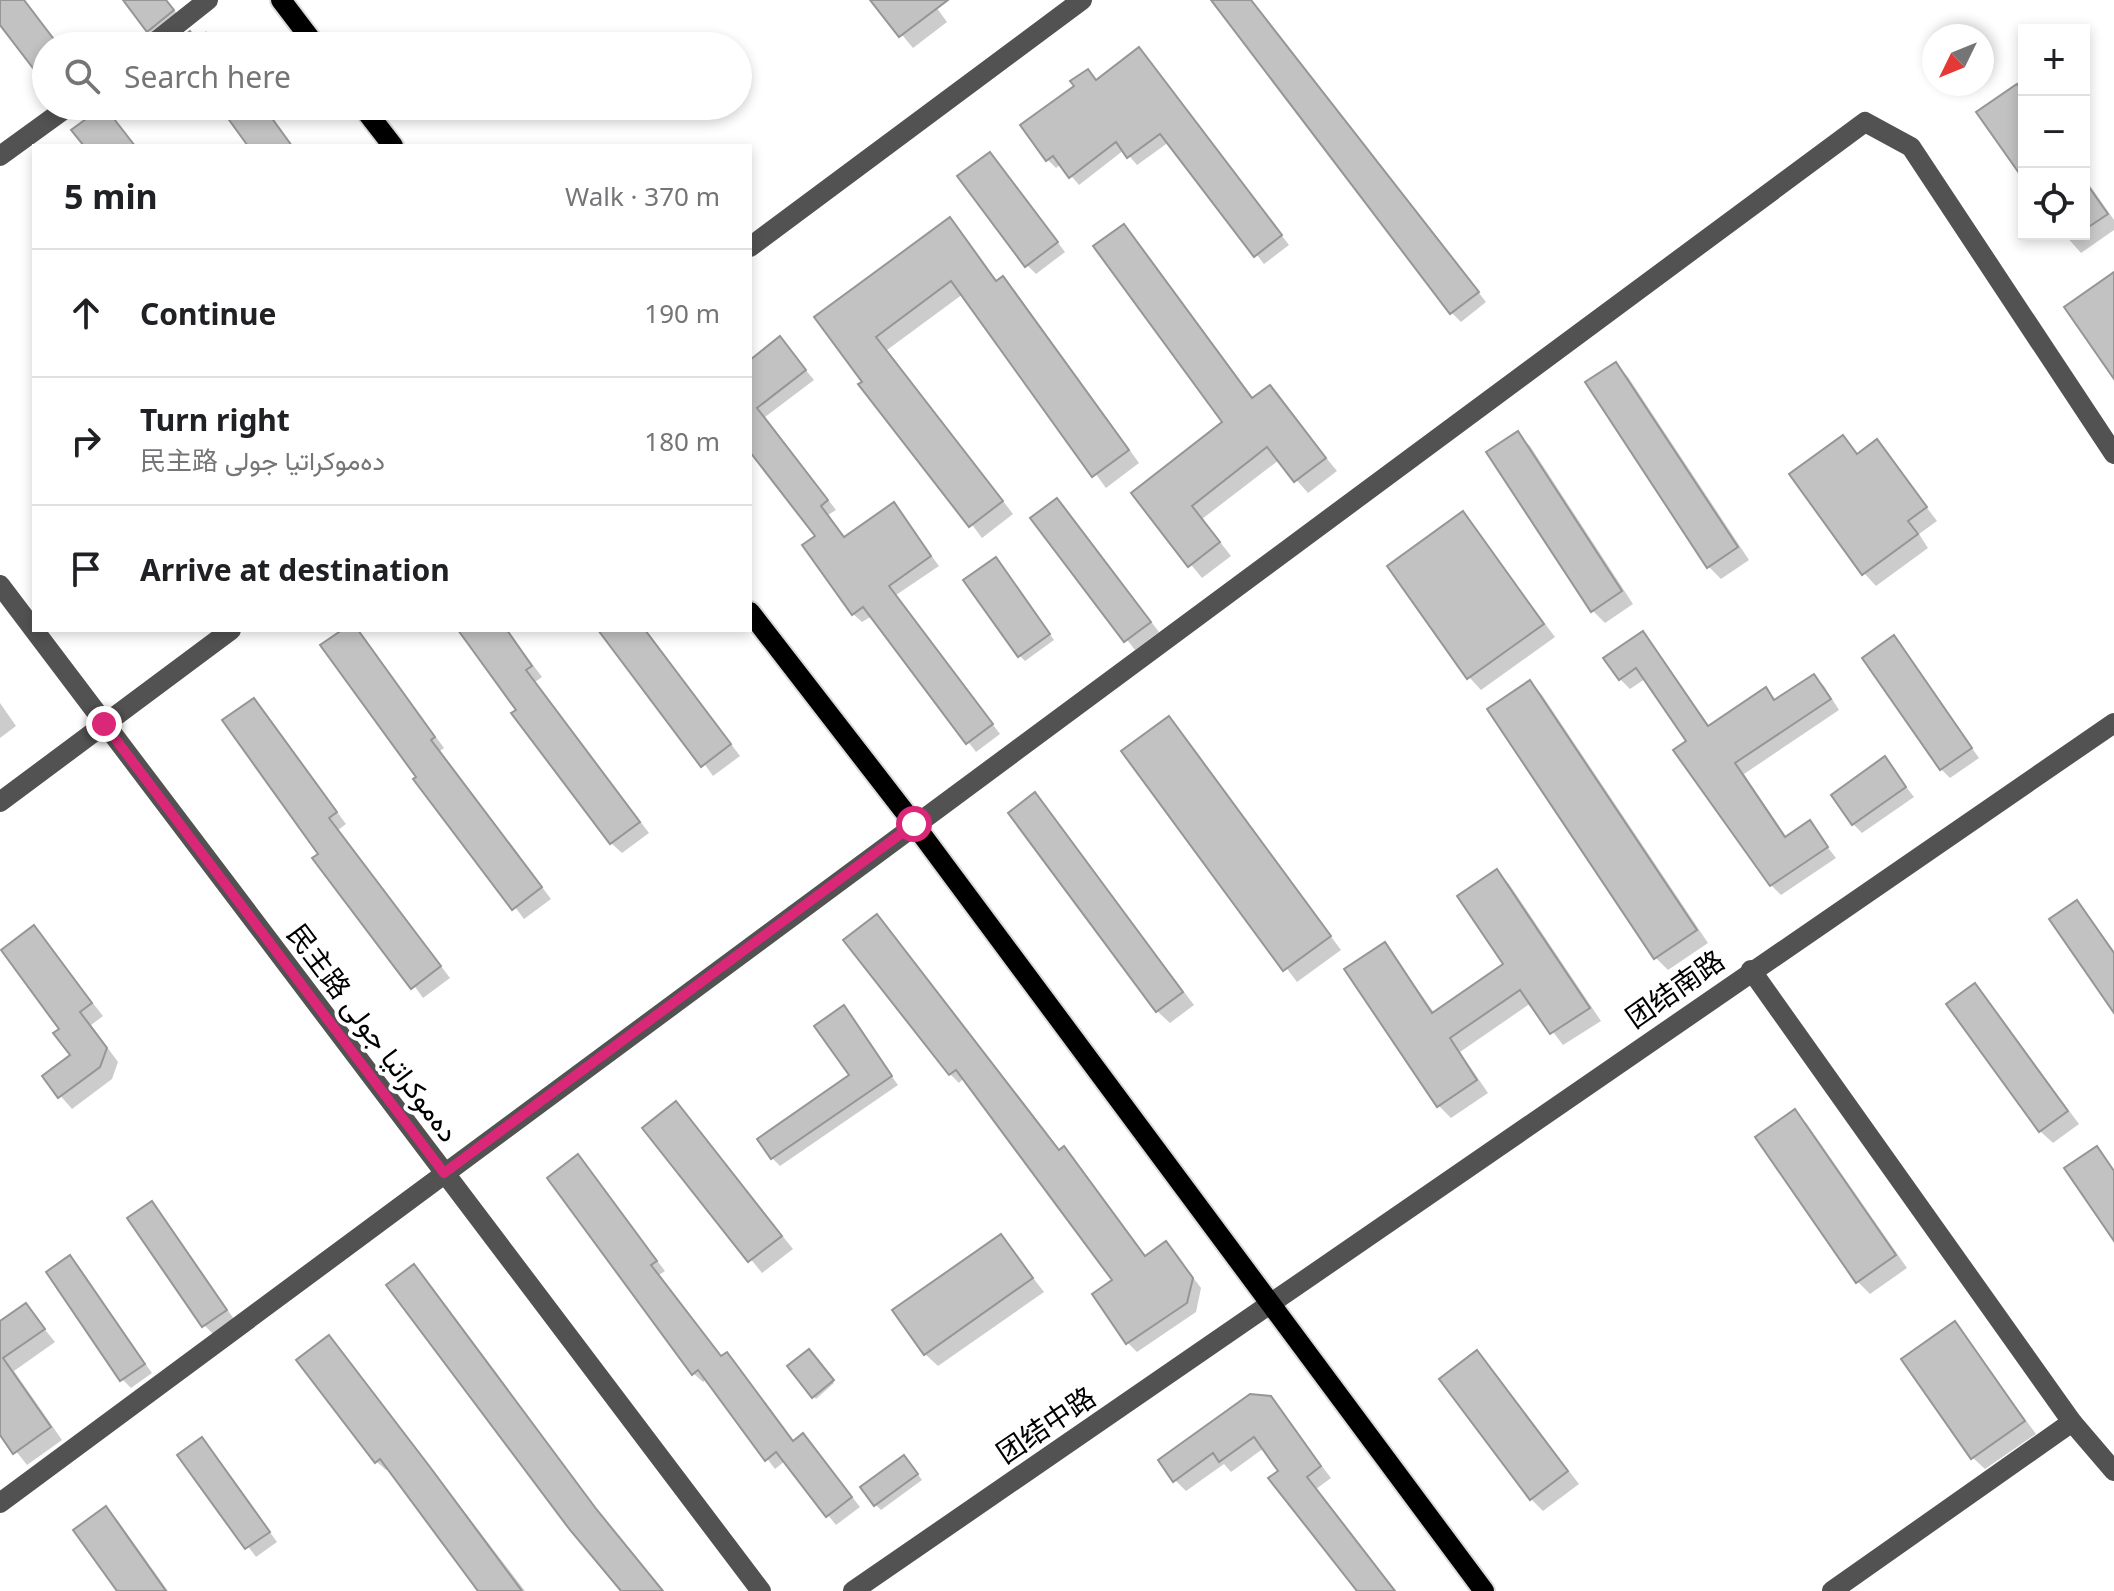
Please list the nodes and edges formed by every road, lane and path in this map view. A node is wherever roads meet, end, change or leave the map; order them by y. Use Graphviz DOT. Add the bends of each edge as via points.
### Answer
graph roads {
  1 [pos="208,0"];
  2 [pos="281,0"];
  3 [pos="1082,0"];
  4 [pos="168,32"];
  5 [pos="305,32"];
  6 [pos="50,120"];
  7 [pos="373,120"];
  8 [pos="391,144"];
  9 [pos="0,156"];
  10 [pos="752,246"];
  11 [pos="2114,454"];
  12 [pos="0,585"];
  13 [pos="752,615"];
  14 [pos="32,628"];
  15 [pos="35,632"];
  16 [pos="228,632"];
  17 [pos="2114,723"];
  18 [pos="104,724"];
  19 [pos="0,802"];
  20 [pos="914,824"];
  21 [pos="1751,970"];
  22 [pos="444,1173"];
  23 [pos="1271,1305"];
  24 [pos="2072,1422"];
  25 [pos="2114,1471"];
  26 [pos="0,1503"];
  27 [pos="761,1591"];
  28 [pos="853,1591"];
  29 [pos="1484,1591"];
  30 [pos="1832,1591"];
  1 -- 4 [label="street"];
  2 -- 5 [label="main road"];
  3 -- 10 [label="street"];
  6 -- 9 [label="street"];
  7 -- 8 [label="main road"];
  11 -- 20 [label="street" via="1911,147 1865,122"];
  12 -- 14 [label="street, 民主路 دەموكراتيا جولى"];
  13 -- 20 [label="main road"];
  15 -- 18 [label="street, 民主路 دەموكراتيا جولى"];
  16 -- 18 [label="street"];
  17 -- 21 [label="street, 团结南路"];
  18 -- 19 [label="street"];
  18 -- 22 [label="street, 民主路 دەموكراتيا جولى"];
  20 -- 22 [label="street"];
  20 -- 23 [label="main road"];
  21 -- 23 [label="street, 团结南路"];
  21 -- 24 [label="street"];
  22 -- 26 [label="street"];
  22 -- 27 [label="street, 民主路 دەموكراتيا جولى"];
  23 -- 28 [label="street, 团结中路"];
  23 -- 29 [label="main road"];
  24 -- 25 [label="street"];
  24 -- 30 [label="street"];
}
